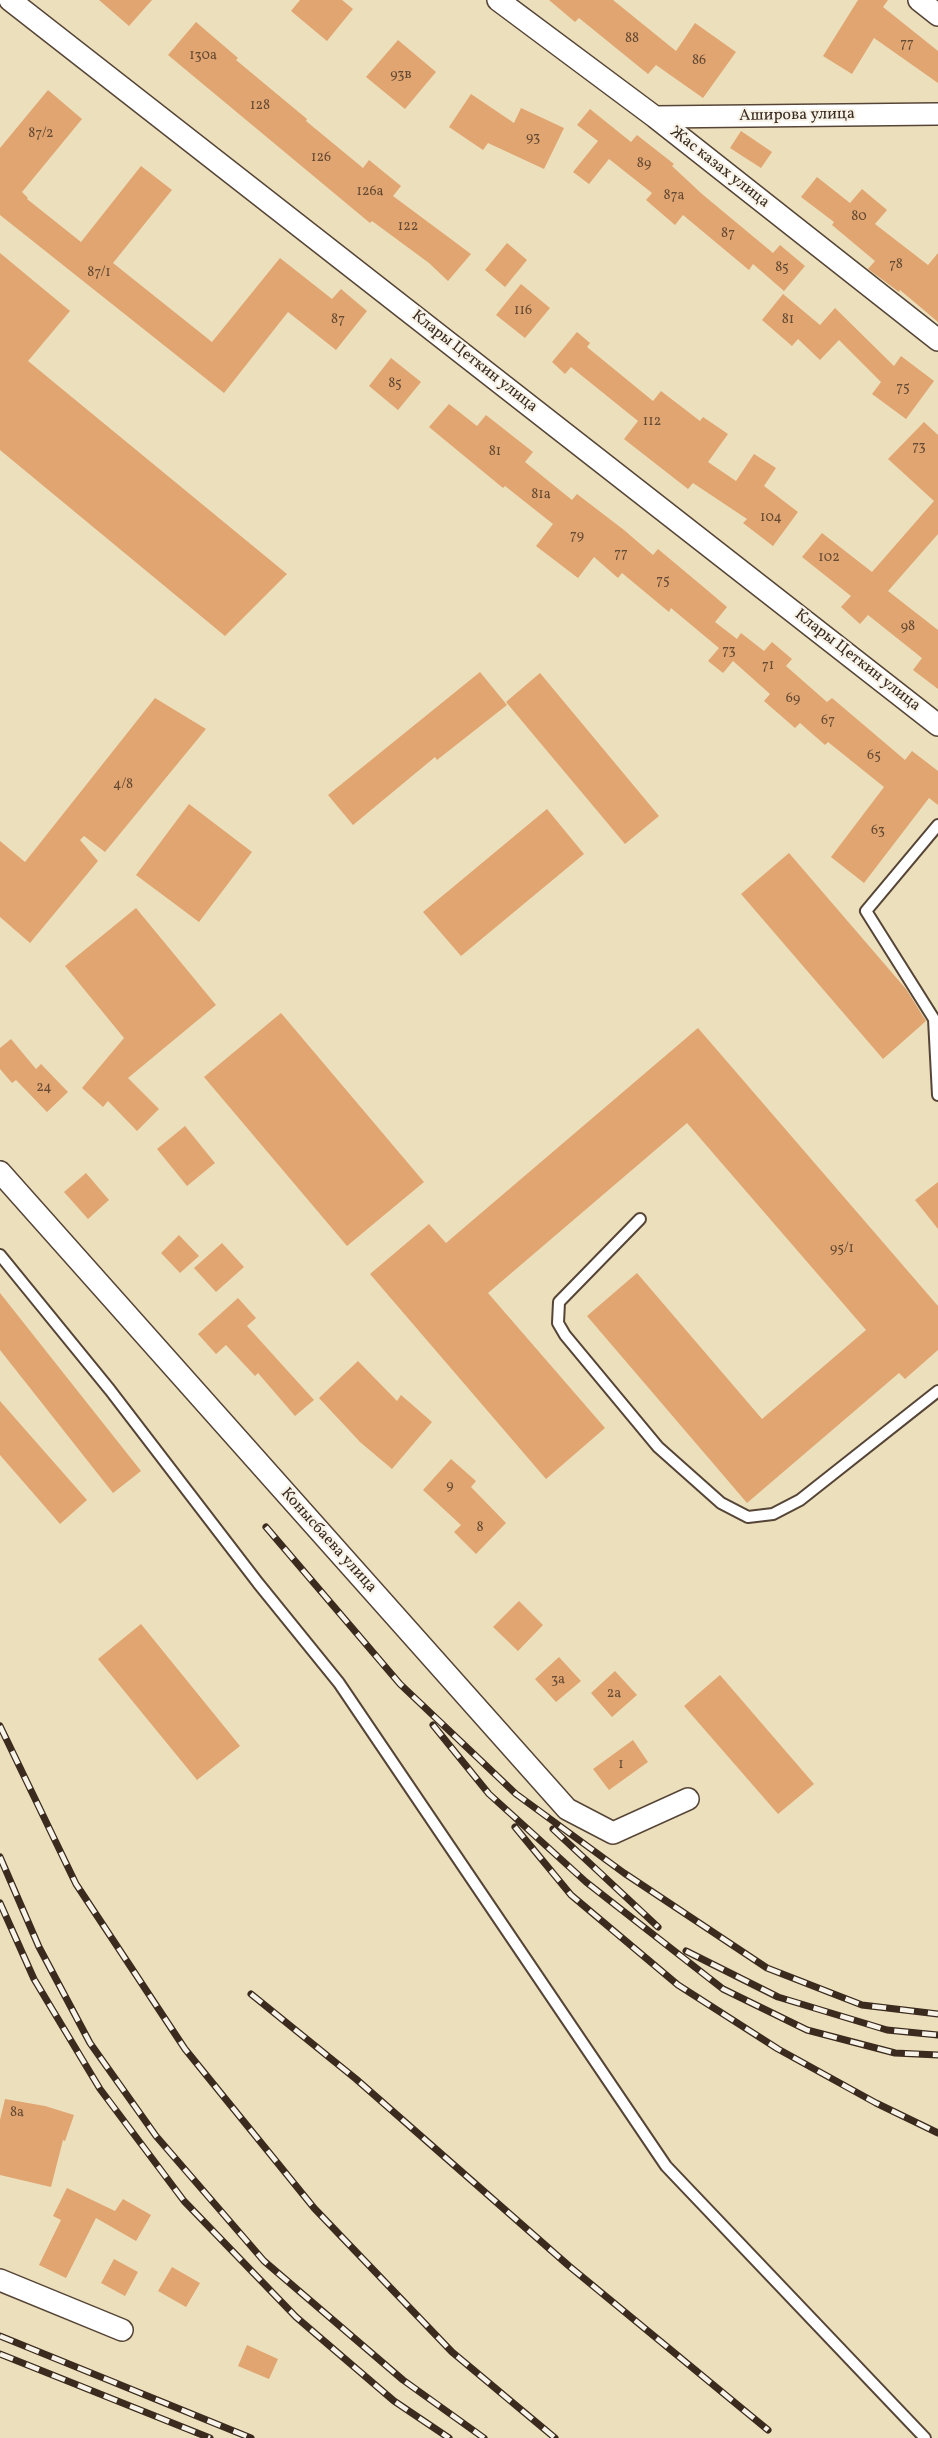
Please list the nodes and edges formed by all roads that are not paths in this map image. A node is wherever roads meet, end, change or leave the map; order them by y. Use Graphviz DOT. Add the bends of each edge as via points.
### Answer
graph roads {
  1 [pos="10,0"];
  2 [pos="498,0"];
  3 [pos="919,0"];
  4 [pos="938,15"];
  5 [pos="938,114"];
  6 [pos="655,117"];
  7 [pos="938,340"];
  8 [pos="938,724"];
  9 [pos="938,825"];
  10 [pos="938,1095"];
  11 [pos="0,1172"];
  12 [pos="640,1219"];
  13 [pos="0,1255"];
  14 [pos="938,1391"];
  15 [pos="688,1799"];
  16 [pos="0,2280"];
  17 [pos="122,2330"];
  18 [pos="925,2438"];
  1 -- 8 [label="street, Клары Цеткин улица"];
  2 -- 6 [label="street, Жас казах улица"];
  3 -- 4 [label="street"];
  5 -- 6 [label="street, Аширова улица"];
  6 -- 7 [label="street, Жас казах улица"];
  9 -- 10 [label="lane" via="866,911 934,1019"];
  11 -- 15 [label="street, Конысбаева улица" via="567,1809 613,1833"];
  12 -- 14 [label="lane" via="559,1302 558,1323 658,1448 721,1503 748,1517 773,1514 800,1500"];
  13 -- 18 [label="lane" via="339,1683 666,2166"];
  16 -- 17 [label="street"];
}
